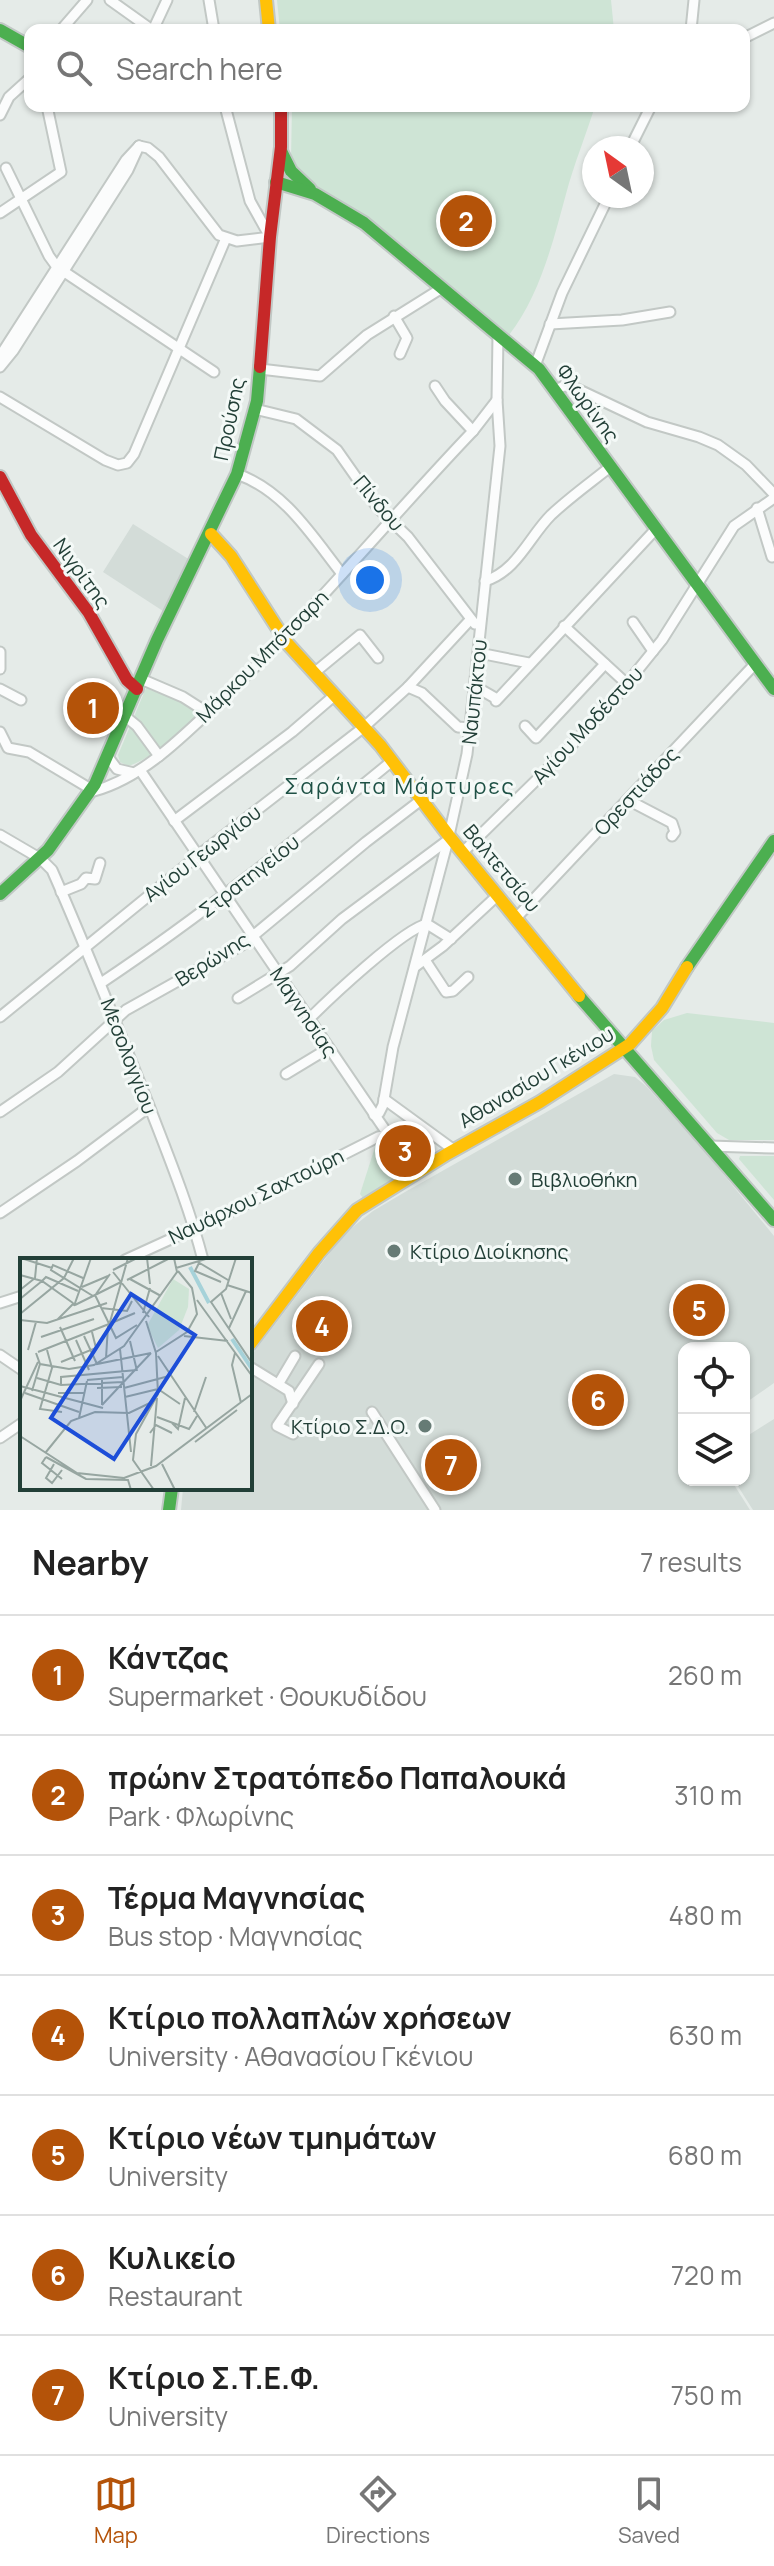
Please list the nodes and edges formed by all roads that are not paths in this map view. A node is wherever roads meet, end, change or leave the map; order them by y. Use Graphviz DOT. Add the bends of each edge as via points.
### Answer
graph roads {
  1 [pos="87,0"];
  2 [pos="110,0"];
  3 [pos="167,0"];
  4 [pos="209,0"];
  5 [pos="266,0"];
  6 [pos="694,0"];
  7 [pos="125,4"];
  8 [pos="774,23"];
  9 [pos="66,24"];
  10 [pos="146,24"];
  11 [pos="155,24"];
  12 [pos="213,24"];
  13 [pos="268,24"];
  14 [pos="692,24"];
  15 [pos="2,34"];
  16 [pos="750,35"];
  17 [pos="24,44"];
  18 [pos="24,83"];
  19 [pos="48,112"];
  20 [pos="227,112"];
  21 [pos="281,112"];
  22 [pos="648,112"];
  23 [pos="0,115"];
  24 [pos="636,136"];
  25 [pos="281,147"];
  26 [pos="6,168"];
  27 [pos="276,182"];
  28 [pos="315,194"];
  29 [pos="21,199"];
  30 [pos="603,208"];
  31 [pos="0,213"];
  32 [pos="270,237"];
  33 [pos="226,238"];
  34 [pos="60,269"];
  35 [pos="442,288"];
  36 [pos="670,312"];
  37 [pos="394,316"];
  38 [pos="550,324"];
  39 [pos="498,335"];
  40 [pos="179,350"];
  41 [pos="400,354"];
  42 [pos="0,356"];
  43 [pos="535,366"];
  44 [pos="0,367"];
  45 [pos="260,369"];
  46 [pos="214,372"];
  47 [pos="435,386"];
  48 [pos="555,390"];
  49 [pos="0,397"];
  50 [pos="497,400"];
  51 [pos="255,409"];
  52 [pos="473,431"];
  53 [pos="610,467"];
  54 [pos="237,474"];
  55 [pos="1,479"];
  56 [pos="774,496"];
  57 [pos="757,508"];
  58 [pos="390,520"];
  59 [pos="655,530"];
  60 [pos="211,534"];
  61 [pos="770,537"];
  62 [pos="772,557"];
  63 [pos="342,574"];
  64 [pos="485,581"];
  65 [pos="696,586"];
  66 [pos="470,620"];
  67 [pos="633,622"];
  68 [pos="564,626"];
  69 [pos="481,627"];
  70 [pos="283,639"];
  71 [pos="653,651"];
  72 [pos="0,652"];
  73 [pos="479,653"];
  74 [pos="378,658"];
  75 [pos="529,663"];
  76 [pos="605,664"];
  77 [pos="1,666"];
  78 [pos="757,666"];
  79 [pos="774,672"];
  80 [pos="314,673"];
  81 [pos="139,684"];
  82 [pos="627,684"];
  83 [pos="408,687"];
  84 [pos="476,687"];
  85 [pos="0,689"];
  86 [pos="774,689"];
  87 [pos="335,695"];
  88 [pos="21,700"];
  89 [pos="208,713"];
  90 [pos="126,717"];
  91 [pos="525,726"];
  92 [pos="364,727"];
  93 [pos="471,728"];
  94 [pos="0,732"];
  95 [pos="159,756"];
  96 [pos="108,757"];
  97 [pos="392,761"];
  98 [pos="137,772"];
  99 [pos="92,791"];
  100 [pos="421,800"];
  101 [pos="628,800"];
  102 [pos="174,821"];
  103 [pos="0,835"];
  104 [pos="672,836"];
  105 [pos="449,838"];
  106 [pos="774,841"];
  107 [pos="463,852"];
  108 [pos="198,856"];
  109 [pos="41,859"];
  110 [pos="100,863"];
  111 [pos="61,892"];
  112 [pos="0,894"];
  113 [pos="225,895"];
  114 [pos="498,895"];
  115 [pos="517,917"];
  116 [pos="427,924"];
  117 [pos="252,935"];
  118 [pos="451,939"];
  119 [pos="85,948"];
  120 [pos="420,963"];
  121 [pos="278,975"];
  122 [pos="468,977"];
  123 [pos="101,983"];
  124 [pos="238,998"];
  125 [pos="0,1017"];
  126 [pos="115,1018"];
  127 [pos="309,1019"];
  128 [pos="329,1048"];
  129 [pos="623,1048"];
  130 [pos="286,1074"];
  131 [pos="384,1099"];
  132 [pos="149,1107"];
  133 [pos="0,1112"];
  134 [pos="374,1115"];
  135 [pos="389,1135"];
  136 [pos="710,1146"];
  137 [pos="774,1148"];
  138 [pos="454,1150"];
  139 [pos="415,1174"];
  140 [pos="0,1213"];
  141 [pos="774,1220"];
  142 [pos="194,1228"];
  143 [pos="129,1258"];
  144 [pos="202,1258"];
  145 [pos="20,1297"];
  146 [pos="0,1303"];
  147 [pos="252,1341"];
  148 [pos="295,1356"];
  149 [pos="319,1364"];
  150 [pos="252,1368"];
  151 [pos="279,1383"];
  152 [pos="293,1404"];
  153 [pos="372,1412"];
  154 [pos="20,1424"];
  155 [pos="293,1434"];
  156 [pos="0,1438"];
  157 [pos="172,1490"];
  158 [pos="169,1510"];
  159 [pos="435,1510"];
  1 -- 9 [label="street"];
  2 -- 7 [label="street"];
  3 -- 11 [label="street"];
  4 -- 12 [label="street"];
  5 -- 13 [label="street"];
  6 -- 14 [label="street"];
  7 -- 10 [label="street"];
  8 -- 16 [label="street"];
  15 -- 17 [label="street"];
  18 -- 23 [label="street"];
  19 -- 29 [label="street" via="61,172"];
  20 -- 32 [label="street" via="250,201"];
  21 -- 25 [label="street, Προύσης"];
  22 -- 24 [label="street"];
  25 -- 27 [label="street, Προύσης"];
  25 -- 28 [label="street, Φλωρίνης" via="291,171"];
  26 -- 29 [label="street"];
  27 -- 28 [label="street, Φλωρίνης"];
  27 -- 32 [label="street, Προύσης"];
  28 -- 35 [label="street, Φλωρίνης" via="367,225"];
  29 -- 31 [label="street"];
  29 -- 34 [label="street"];
  30 -- 38 [label="street"];
  32 -- 33 [label="street"];
  32 -- 45 [label="street, Προύσης"];
  33 -- 34 [label="street" via="209,225 159,157 139,146"];
  33 -- 40 [label="street"];
  34 -- 40 [label="street"];
  34 -- 42 [label="street"];
  34 -- 44 [label="street"];
  35 -- 37 [label="street"];
  35 -- 39 [label="street, Φλωρίνης"];
  36 -- 38 [label="street"];
  37 -- 41 [label="street" via="407,338"];
  37 -- 45 [label="street" via="318,377"];
  38 -- 43 [label="street"];
  39 -- 43 [label="street, Φλωρίνης"];
  39 -- 50 [label="street"];
  40 -- 46 [label="street"];
  40 -- 49 [label="street" via="131,460 123,465"];
  43 -- 48 [label="street, Φλωρίνης"];
  45 -- 51 [label="street, Προύσης"];
  47 -- 52 [label="street"];
  48 -- 53 [label="street, Φλωρίνης"];
  48 -- 56 [label="street" via="573,387 647,422 713,442 746,465"];
  50 -- 52 [label="street, Μάρκου Μπότσαρη"];
  50 -- 64 [label="street, Ναυπάκτου" via="500,446"];
  51 -- 54 [label="street, Προύσης"];
  51 -- 58 [label="street, Πίνδου" via="290,417 327,442"];
  52 -- 58 [label="street, Μάρκου Μπότσαρη"];
  53 -- 59 [label="street, Φλωρίνης"];
  53 -- 64 [label="street" via="551,516 518,559"];
  54 -- 60 [label="street, Προύσης"];
  54 -- 63 [label="street" via="265,487 285,505"];
  55 -- 81 [label="street, Νιγρίτης" via="38,546 89,613 127,680"];
  56 -- 57 [label="street, Αγίου Μοδέστου"];
  57 -- 61 [label="street"];
  57 -- 65 [label="street, Αγίου Μοδέστου" via="734,526"];
  58 -- 63 [label="street, Μάρκου Μπότσαρη"];
  58 -- 66 [label="street, Πίνδου"];
  59 -- 65 [label="street, Φλωρίνης"];
  59 -- 68 [label="street"];
  60 -- 70 [label="street, Βαλτετσίου" via="238,565"];
  60 -- 81 [label="street, Προύσης"];
  61 -- 62 [label="street"];
  63 -- 70 [label="street, Μάρκου Μπότσαρη"];
  64 -- 69 [label="street, Ναυπάκτου"];
  65 -- 71 [label="street, Αγίου Μοδέστου"];
  65 -- 78 [label="street, Φλωρίνης"];
  66 -- 69 [label="street, Πίνδου"];
  66 -- 83 [label="street, Αγίου Γεωργίου"];
  67 -- 71 [label="street"];
  68 -- 75 [label="street"];
  68 -- 76 [label="street"];
  69 -- 73 [label="street, Ναυπάκτου"];
  70 -- 80 [label="street, Βαλτετσίου"];
  70 -- 89 [label="street, Μάρκου Μπότσαρη"];
  71 -- 82 [label="street, Αγίου Μοδέστου"];
  72 -- 77 [label="street"];
  73 -- 75 [label="street"];
  73 -- 84 [label="street, Ναυπάκτου"];
  74 -- 80 [label="street" via="360,635"];
  75 -- 84 [label="street" via="496,700"];
  76 -- 82 [label="street"];
  76 -- 91 [label="street" via="536,738"];
  78 -- 79 [label="street"];
  78 -- 86 [label="street, Φλωρίνης"];
  78 -- 101 [label="street, Ορεστιάδος"];
  80 -- 87 [label="street, Βαλτετσίου"];
  81 -- 89 [label="street" via="183,697"];
  81 -- 90 [label="street, Προύσης"];
  82 -- 107 [label="street, Αγίου Μοδέστου"];
  83 -- 92 [label="street, Αγίου Γεωργίου"];
  83 -- 93 [label="street" via="422,693 458,727"];
  84 -- 93 [label="street, Ναυπάκτου"];
  85 -- 88 [label="street"];
  87 -- 92 [label="street, Βαλτετσίου"];
  87 -- 102 [label="street"];
  89 -- 95 [label="street, Μάρκου Μπότσαρη"];
  90 -- 95 [label="street"];
  90 -- 96 [label="street, Προύσης"];
  92 -- 97 [label="street, Βαλτετσίου"];
  92 -- 108 [label="street, Αγίου Γεωργίου"];
  93 -- 105 [label="street, Ναυπάκτου"];
  94 -- 99 [label="street" via="8,748 29,752"];
  95 -- 98 [label="street, Μάρκου Μπότσαρη"];
  96 -- 98 [label="street, Μαγνησίας" via="117,769"];
  96 -- 99 [label="street, Προύσης"];
  97 -- 100 [label="street, Βαλτετσίου"];
  97 -- 113 [label="street, Στρατηγείου"];
  98 -- 99 [label="street, Μάρκου Μπότσαρη"];
  98 -- 102 [label="street, Μαγνησίας"];
  99 -- 109 [label="street, Προύσης"];
  100 -- 105 [label="street, Βαλτετσίου"];
  100 -- 117 [label="street, Βερώνης"];
  101 -- 104 [label="street" via="672,823"];
  101 -- 115 [label="street, Ορεστιάδος"];
  102 -- 108 [label="street, Μαγνησίας"];
  103 -- 109 [label="street"];
  105 -- 107 [label="street, Βαλτετσίου"];
  105 -- 116 [label="street, Ναυπάκτου"];
  105 -- 121 [label="street"];
  106 -- 129 [label="street, Αθανασίου Γκένιου" via="662,1008"];
  107 -- 114 [label="street, Βαλτετσίου"];
  108 -- 113 [label="street, Μαγνησίας"];
  108 -- 119 [label="street, Αγίου Γεωργίου"];
  109 -- 111 [label="street, Μεσολογγίου"];
  109 -- 112 [label="street, Προύσης"];
  110 -- 111 [label="street" via="95,879 86,878"];
  111 -- 119 [label="street, Μεσολογγίου"];
  113 -- 117 [label="street, Μαγνησίας"];
  113 -- 123 [label="street, Στρατηγείου"];
  114 -- 115 [label="street, Βαλτετσίου"];
  114 -- 118 [label="street"];
  115 -- 129 [label="street, Βαλτετσίου"];
  116 -- 118 [label="street"];
  116 -- 120 [label="street, Ναυπάκτου"];
  116 -- 127 [label="street" via="384,952"];
  117 -- 121 [label="street, Μαγνησίας"];
  117 -- 126 [label="street, Βερώνης"];
  118 -- 120 [label="street"];
  119 -- 123 [label="street, Μεσολογγίου"];
  119 -- 125 [label="street, Αγίου Γεωργίου"];
  120 -- 122 [label="street" via="448,993"];
  120 -- 131 [label="street, Ναυπάκτου" via="393,1047"];
  121 -- 124 [label="street"];
  121 -- 127 [label="street, Μαγνησίας"];
  123 -- 126 [label="street, Μεσολογγίου"];
  126 -- 132 [label="street, Μεσολογγίου"];
  126 -- 133 [label="street, Βερώνης" via="65,1066"];
  127 -- 128 [label="street, Μαγνησίας"];
  128 -- 130 [label="street"];
  128 -- 134 [label="street, Μαγνησίας"];
  129 -- 136 [label="street, Βαλτετσίου"];
  129 -- 138 [label="street, Αθανασίου Γκένιου"];
  131 -- 134 [label="street, Ναυπάκτου"];
  131 -- 138 [label="street"];
  132 -- 140 [label="street"];
  132 -- 142 [label="street, Μεσολογγίου"];
  134 -- 135 [label="street, Μαγνησίας"];
  135 -- 139 [label="street, Μαγνησίας"];
  135 -- 142 [label="street, Ναυάρχου Σαχτούρη"];
  136 -- 137 [label="street"];
  136 -- 141 [label="street, Βαλτετσίου"];
  138 -- 139 [label="street, Αθανασίου Γκένιου"];
  139 -- 147 [label="street, Αθανασίου Γκένιου" via="347,1219"];
  142 -- 143 [label="street, Ναυάρχου Σαχτούρη"];
  142 -- 144 [label="street, Μεσολογγίου"];
  145 -- 146 [label="street"];
  148 -- 151 [label="street"];
  149 -- 152 [label="street"];
  150 -- 151 [label="street"];
  151 -- 152 [label="street"];
  152 -- 155 [label="street" via="277,1426"];
  153 -- 159 [label="street"];
  154 -- 156 [label="street"];
  157 -- 158 [label="street"];
}
